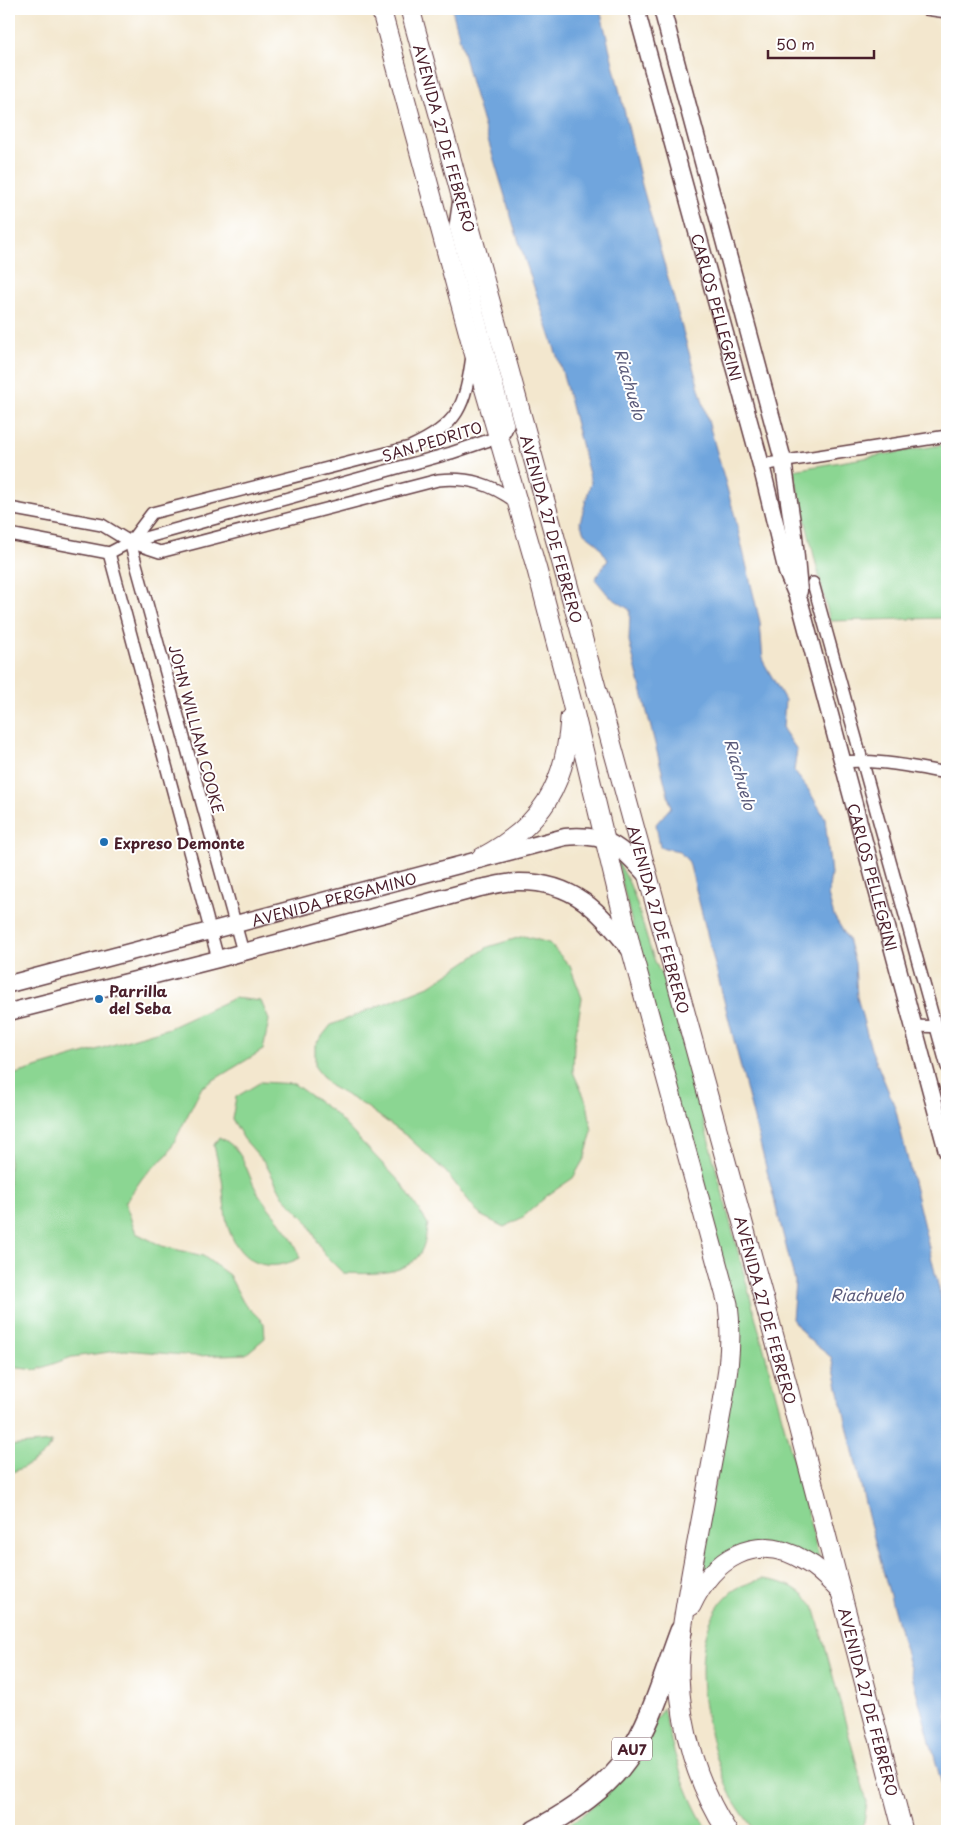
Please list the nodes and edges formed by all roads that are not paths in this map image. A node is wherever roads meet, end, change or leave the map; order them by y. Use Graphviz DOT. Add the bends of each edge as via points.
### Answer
graph roads {
  1 [pos="382,9"];
  2 [pos="410,9"];
  3 [pos="636,9"];
  4 [pos="662,9"];
  5 [pos="926,9"];
  6 [pos="947,12"];
  7 [pos="460,196"];
  8 [pos="473,349"];
  9 [pos="947,436"];
  10 [pos="498,437"];
  11 [pos="783,460"];
  12 [pos="761,465"];
  13 [pos="518,504"];
  14 [pos="9,508"];
  15 [pos="9,534"];
  16 [pos="130,542"];
  17 [pos="109,554"];
  18 [pos="813,583"];
  19 [pos="800,603"];
  20 [pos="571,699"];
  21 [pos="864,760"];
  22 [pos="842,762"];
  23 [pos="947,773"];
  24 [pos="604,839"];
  25 [pos="481,858"];
  26 [pos="647,876"];
  27 [pos="235,924"];
  28 [pos="210,930"];
  29 [pos="243,952"];
  30 [pos="632,952"];
  31 [pos="218,959"];
  32 [pos="9,984"];
  33 [pos="9,1012"];
  34 [pos="912,1026"];
  35 [pos="942,1026"];
  36 [pos="947,1067"];
  37 [pos="947,1151"];
  38 [pos="840,1591"];
  39 [pos="681,1631"];
  40 [pos="890,1788"];
  41 [pos="535,1831"];
  42 [pos="726,1831"];
  43 [pos="888,1831"];
  44 [pos="903,1831"];
  1 -- 8 [label="main road, AVENIDA 27 DE FEBRERO"];
  2 -- 7 [label="main road, AVENIDA 27 DE FEBRERO"];
  3 -- 12 [label="main road, CARLOS PELLEGRINI"];
  4 -- 11 [label="main road, CARLOS PELLEGRINI"];
  5 -- 6 [label="street"];
  7 -- 10 [label="street, SAN PEDRITO" via="455,226 508,425"];
  7 -- 26 [label="main road, AVENIDA 27 DE FEBRERO"];
  8 -- 10 [label="main road, AVENIDA 27 DE FEBRERO"];
  8 -- 16 [label="street, SAN PEDRITO" via="464,399 457,414 428,439 410,447 152,513"];
  9 -- 11 [label="street"];
  10 -- 13 [label="main road, AVENIDA 27 DE FEBRERO"];
  10 -- 16 [label="street, SAN PEDRITO"];
  11 -- 12 [label="street"];
  11 -- 19 [label="main road, CARLOS PELLEGRINI"];
  12 -- 19 [label="main road, CARLOS PELLEGRINI" via="787,572"];
  13 -- 16 [label="street" via="493,487 455,478 160,552"];
  13 -- 20 [label="main road, AVENIDA 27 DE FEBRERO"];
  14 -- 16 [label="street" via="102,525"];
  15 -- 17 [label="street"];
  16 -- 17 [label="street, SAN PEDRITO"];
  16 -- 27 [label="street, JOHN WILLIAM COOKE"];
  17 -- 28 [label="street"];
  18 -- 21 [label="street, CARLOS PELLEGRINI"];
  19 -- 22 [label="main road, CARLOS PELLEGRINI"];
  20 -- 24 [label="main road, AVENIDA 27 DE FEBRERO"];
  20 -- 25 [label="main road" via="566,756 558,782 545,807 527,828"];
  21 -- 22 [label="street"];
  21 -- 23 [label="street"];
  21 -- 35 [label="street, CARLOS PELLEGRINI"];
  22 -- 34 [label="main road, CARLOS PELLEGRINI"];
  24 -- 25 [label="main road, AVENIDA PERGAMINO" via="565,837"];
  24 -- 26 [label="main road, AVENIDA PERGAMINO" via="630,857"];
  24 -- 30 [label="main road, AVENIDA 27 DE FEBRERO"];
  25 -- 27 [label="main road, AVENIDA PERGAMINO"];
  26 -- 38 [label="main road, AVENIDA 27 DE FEBRERO" via="787,1384"];
  27 -- 28 [label="main road, AVENIDA PERGAMINO"];
  27 -- 29 [label="street, JOHN WILLIAM COOKE"];
  28 -- 31 [label="street"];
  28 -- 32 [label="main road, AVENIDA PERGAMINO"];
  29 -- 30 [label="main road, AVENIDA PERGAMINO" via="480,888 517,882 561,888 577,896 607,920"];
  29 -- 31 [label="main road, AVENIDA PERGAMINO"];
  30 -- 39 [label="main road, AVENIDA 27 DE FEBRERO" via="724,1282 731,1328 729,1374"];
  31 -- 33 [label="main road, AVENIDA PERGAMINO"];
  34 -- 35 [label="street"];
  34 -- 37 [label="main road, CARLOS PELLEGRINI"];
  35 -- 36 [label="street, CARLOS PELLEGRINI"];
  38 -- 39 [label="main road" via="798,1556 767,1549 744,1551 724,1562 708,1579"];
  38 -- 40 [label="main road, AVENIDA 27 DE FEBRERO"];
  39 -- 41 [label="highway, AU7" via="645,1727 626,1759 597,1790 563,1816"];
  39 -- 42 [label="main road, AVENIDA 27 DE FEBRERO" via="679,1675 683,1715 699,1776"];
  40 -- 43 [label="main road"];
  40 -- 44 [label="main road, AVENIDA 27 DE FEBRERO"];
}
